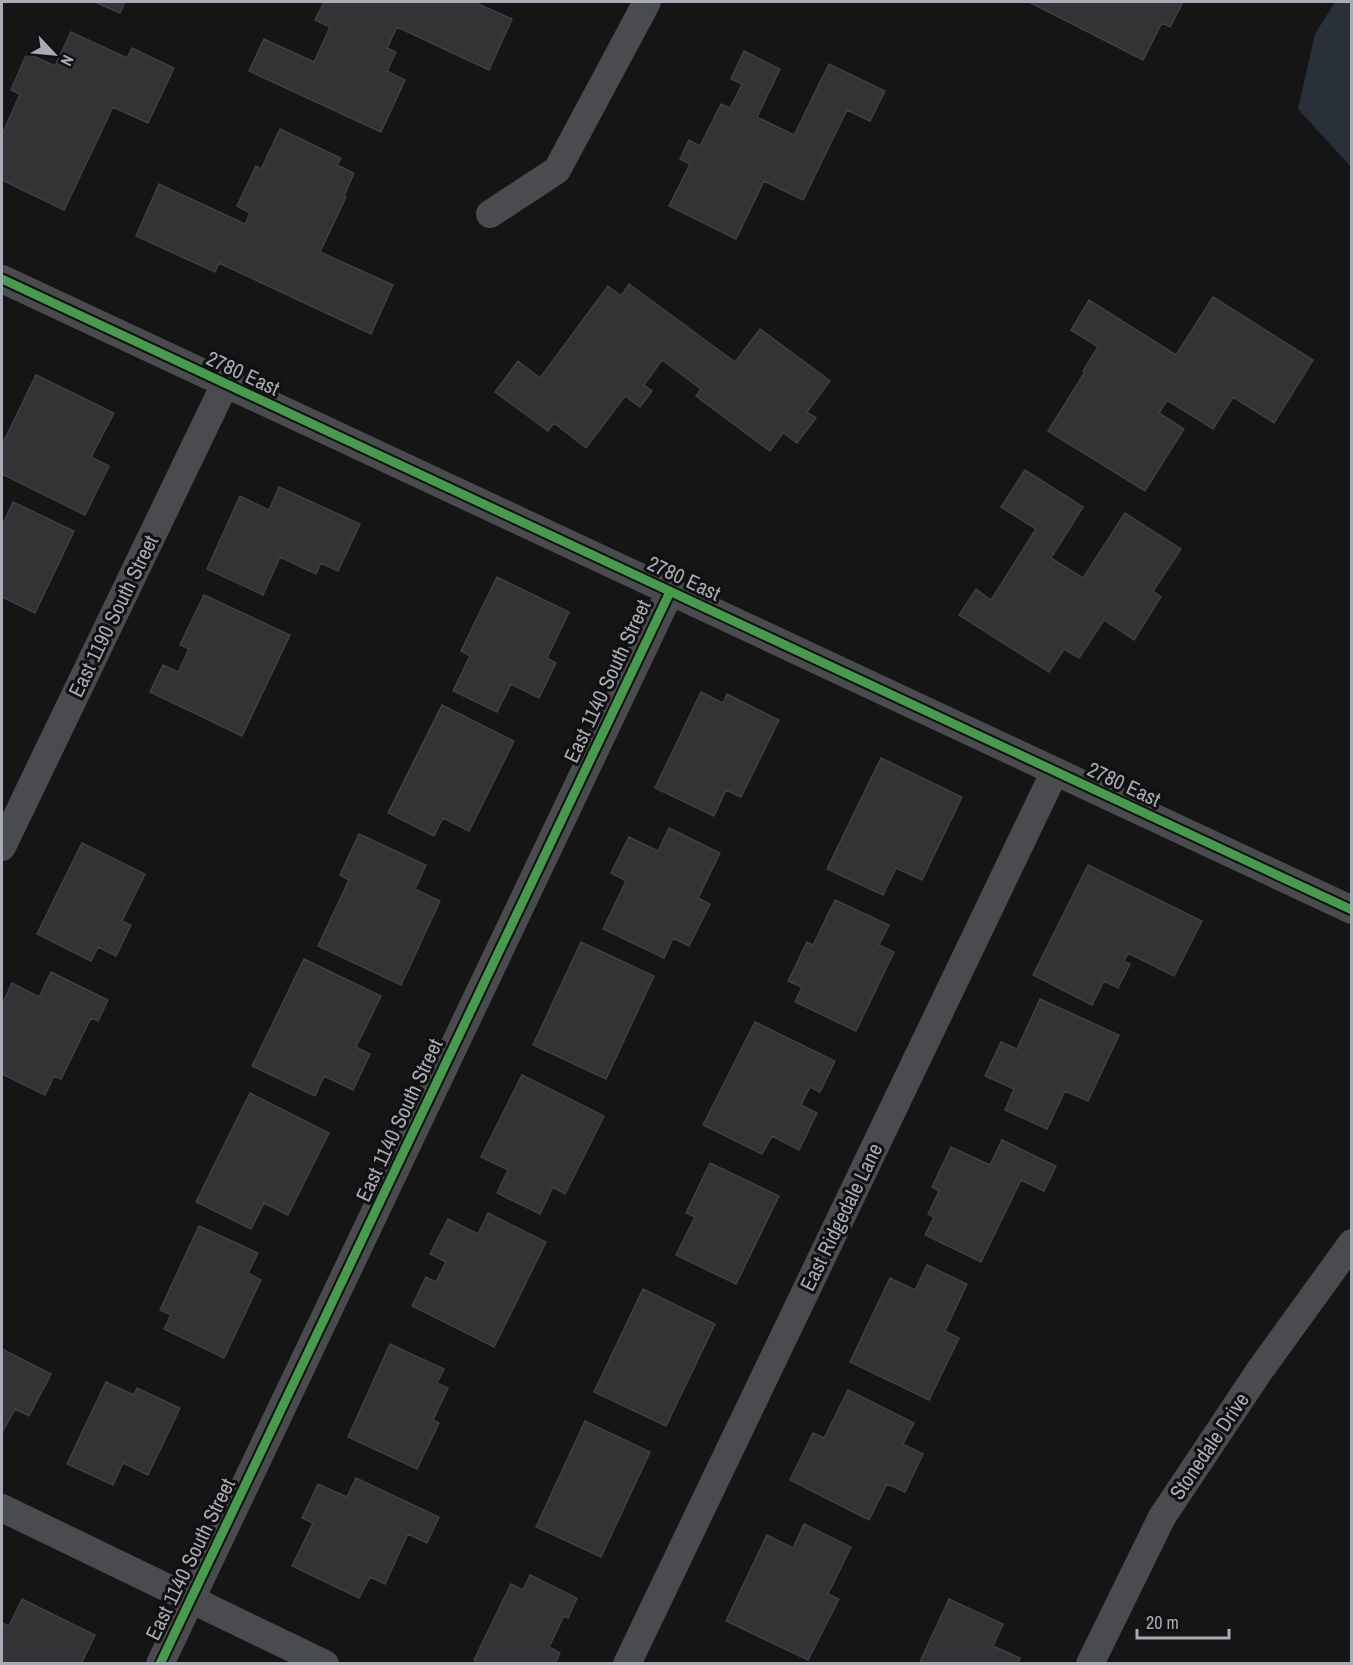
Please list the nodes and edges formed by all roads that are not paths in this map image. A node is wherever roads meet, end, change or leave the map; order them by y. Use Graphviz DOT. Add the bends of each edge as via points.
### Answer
graph roads {
  1 [pos="647,2"];
  2 [pos="490,214"];
  3 [pos="2,279"];
  4 [pos="225,384"];
  5 [pos="670,592"];
  6 [pos="1055,771"];
  7 [pos="2,847"];
  8 [pos="1352,910"];
  9 [pos="1352,1244"];
  10 [pos="2,1508"];
  11 [pos="192,1599"];
  12 [pos="160,1664"];
  13 [pos="325,1664"];
  14 [pos="627,1664"];
  15 [pos="1090,1664"];
  1 -- 2 [label="street" via="557,170"];
  3 -- 4 [label="street, 2780 East"];
  4 -- 5 [label="street, 2780 East"];
  4 -- 7 [label="street, East 1190 South Street"];
  5 -- 6 [label="street, 2780 East"];
  5 -- 11 [label="street, East 1140 South Street"];
  6 -- 8 [label="street, 2780 East"];
  6 -- 14 [label="street, East Ridgedale Lane"];
  9 -- 15 [label="street, Stonedale Drive" via="1260,1370 1162,1517"];
  10 -- 11 [label="street"];
  11 -- 12 [label="street, East 1140 South Street"];
  11 -- 13 [label="street"];
}
